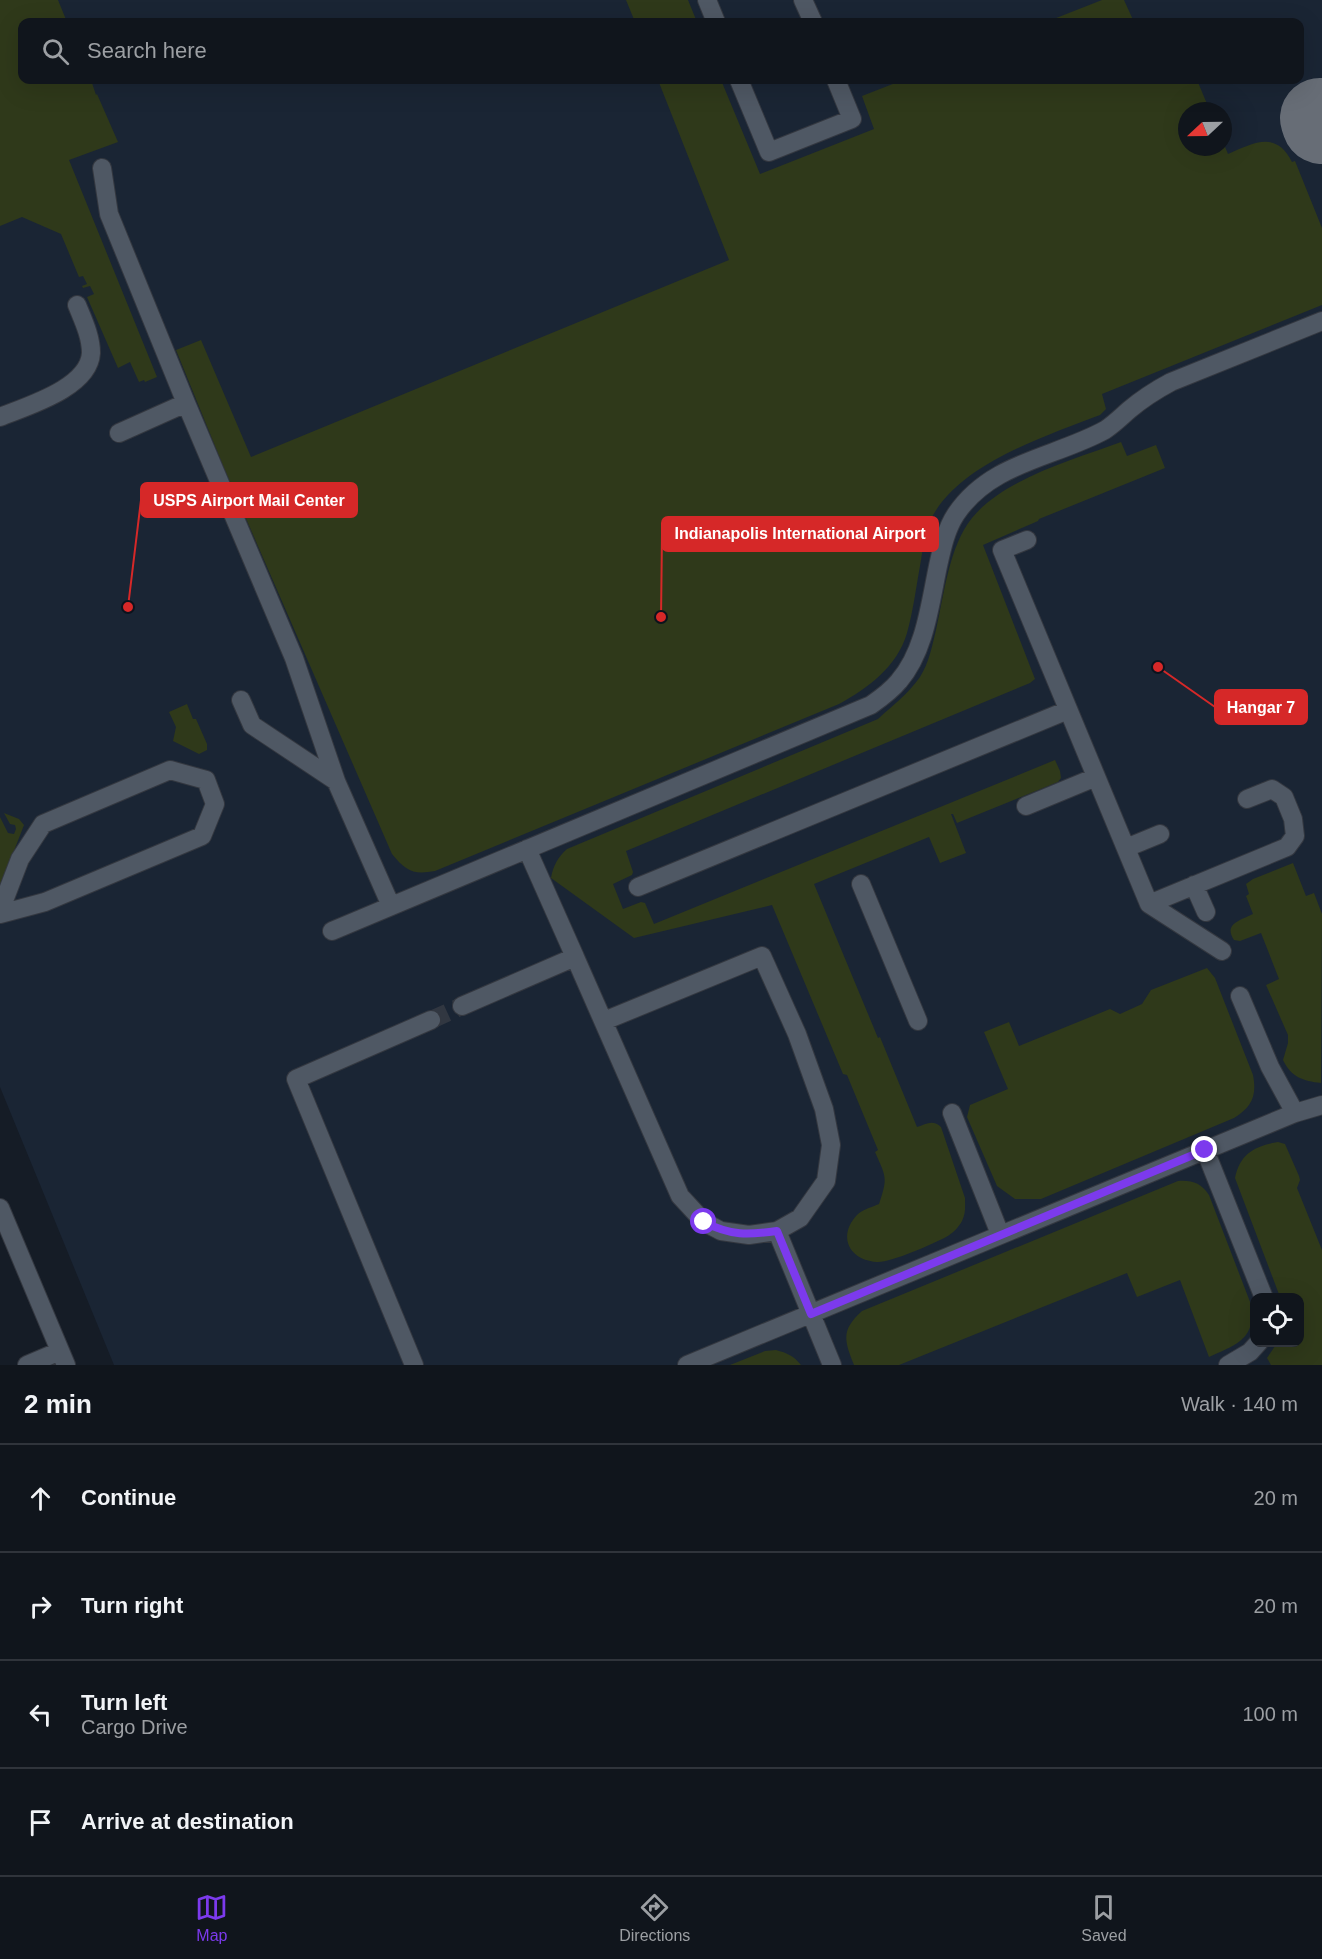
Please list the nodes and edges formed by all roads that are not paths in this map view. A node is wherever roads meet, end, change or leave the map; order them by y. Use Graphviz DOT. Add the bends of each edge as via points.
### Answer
graph roads {
  1 [pos="707,0"];
  2 [pos="803,0"];
  3 [pos="714,18"];
  4 [pos="811,18"];
  5 [pos="741,84"];
  6 [pos="838,84"];
  7 [pos="102,168"];
  8 [pos="77,305"];
  9 [pos="1322,321"];
  10 [pos="186,403"];
  11 [pos="0,417"];
  12 [pos="119,434"];
  13 [pos="1027,540"];
  14 [pos="241,700"];
  15 [pos="1068,710"];
  16 [pos="1096,777"];
  17 [pos="336,781"];
  18 [pos="1247,799"];
  19 [pos="1026,807"];
  20 [pos="1160,834"];
  21 [pos="1126,848"];
  22 [pos="527,849"];
  23 [pos="861,884"];
  24 [pos="1194,885"];
  25 [pos="638,887"];
  26 [pos="1149,904"];
  27 [pos="391,906"];
  28 [pos="1206,912"];
  29 [pos="0,913"];
  30 [pos="332,931"];
  31 [pos="1222,951"];
  32 [pos="575,957"];
  33 [pos="1240,996"];
  34 [pos="462,1006"];
  35 [pos="432,1020"];
  36 [pos="604,1021"];
  37 [pos="918,1021"];
  38 [pos="1322,1105"];
  39 [pos="952,1113"];
  40 [pos="1295,1113"];
  41 [pos="1205,1150"];
  42 [pos="0,1209"];
  43 [pos="777,1231"];
  44 [pos="1000,1234"];
  45 [pos="1262,1293"];
  46 [pos="811,1314"];
  47 [pos="1254,1347"];
  48 [pos="63,1358"];
  49 [pos="27,1365"];
  50 [pos="414,1365"];
  51 [pos="687,1365"];
  52 [pos="832,1365"];
  53 [pos="1228,1365"];
  1 -- 3 [label="street"];
  2 -- 4 [label="street"];
  5 -- 6 [label="street" via="769,153 852,119"];
  7 -- 10 [label="street" via="109,214"];
  8 -- 11 [label="street" via="89,336 91,356 83,374 52,395"];
  9 -- 22 [label="street" via="1171,382 1102,431 1020,464 985,484 967,500 948,530 913,660 900,681 871,705"];
  10 -- 12 [label="street"];
  10 -- 17 [label="street" via="294,658"];
  13 -- 15 [label="street" via="1002,550"];
  14 -- 17 [label="street" via="252,725"];
  15 -- 16 [label="street"];
  15 -- 25 [label="street"];
  16 -- 19 [label="street"];
  16 -- 21 [label="street"];
  17 -- 27 [label="street"];
  18 -- 24 [label="street" via="1272,789 1284,797 1295,836 1287,847"];
  20 -- 21 [label="street"];
  21 -- 26 [label="street"];
  22 -- 27 [label="street"];
  22 -- 32 [label="street"];
  23 -- 37 [label="street"];
  24 -- 26 [label="street"];
  24 -- 28 [label="street"];
  26 -- 31 [label="street"];
  27 -- 30 [label="street"];
  29 -- 29 [label="street" via="45,902 202,836 215,804 206,780 170,770 43,824 20,859"];
  32 -- 34 [label="street"];
  32 -- 36 [label="street"];
  33 -- 40 [label="street" via="1270,1067"];
  35 -- 50 [label="street" via="296,1079"];
  36 -- 43 [label="street" via="680,1196 704,1222 721,1231 748,1235"];
  36 -- 43 [label="street" via="762,956 801,1045 824,1109 831,1145 826,1181 800,1218"];
  38 -- 40 [label="street"];
  39 -- 44 [label="street"];
  40 -- 41 [label="street"];
  41 -- 44 [label="street"];
  41 -- 45 [label="street"];
  42 -- 48 [label="street"];
  43 -- 46 [label="street"];
  44 -- 46 [label="street"];
  46 -- 51 [label="street"];
  46 -- 52 [label="street"];
  47 -- 53 [label="street"];
  48 -- 49 [label="street"];
}
